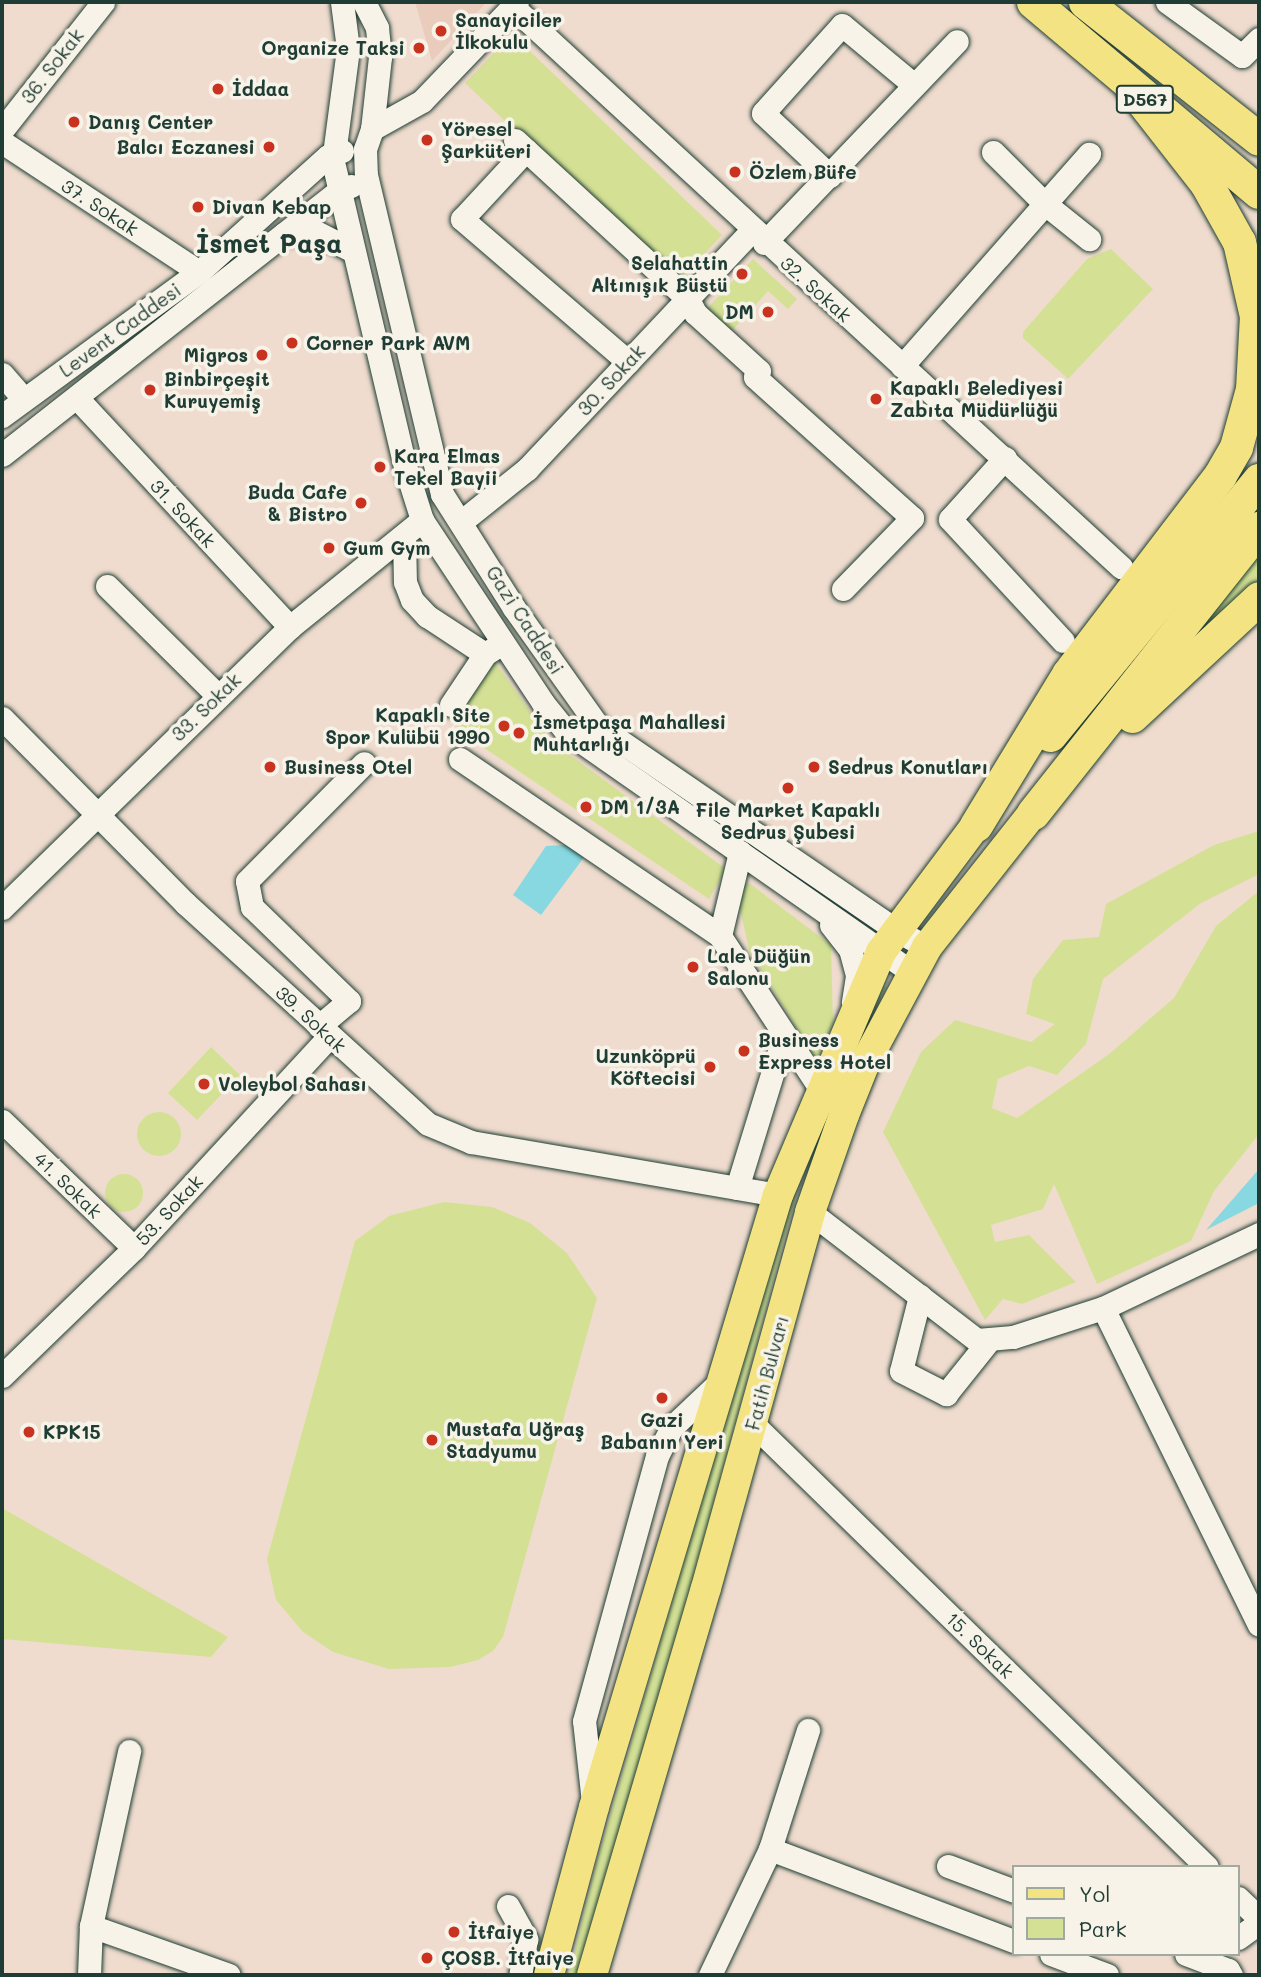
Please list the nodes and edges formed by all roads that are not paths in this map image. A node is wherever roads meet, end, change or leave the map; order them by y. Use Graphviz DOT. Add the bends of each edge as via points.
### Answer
graph roads {
  1 [pos="103,2"];
  2 [pos="341,2"];
  3 [pos="364,2"];
  4 [pos="1033,2"];
  5 [pos="1086,2"];
  6 [pos="1167,2"];
  7 [pos="515,4"];
  8 [pos="1259,40"];
  9 [pos="957,41"];
  10 [pos="1251,61"];
  11 [pos="914,85"];
  12 [pos="1131,87"];
  13 [pos="2,130"];
  14 [pos="370,135"];
  15 [pos="1259,138"];
  16 [pos="2,142"];
  17 [pos="993,152"];
  18 [pos="334,154"];
  19 [pos="1089,154"];
  20 [pos="830,176"];
  21 [pos="367,180"];
  22 [pos="339,191"];
  23 [pos="1259,192"];
  24 [pos="1044,202"];
  25 [pos="284,234"];
  26 [pos="758,237"];
  27 [pos="1089,239"];
  28 [pos="353,251"];
  29 [pos="199,272"];
  30 [pos="688,299"];
  31 [pos="628,362"];
  32 [pos="902,366"];
  33 [pos="2,374"];
  34 [pos="77,398"];
  35 [pos="24,399"];
  36 [pos="2,416"];
  37 [pos="2,455"];
  38 [pos="1005,458"];
  39 [pos="1259,480"];
  40 [pos="422,520"];
  41 [pos="462,521"];
  42 [pos="1259,528"];
  43 [pos="404,536"];
  44 [pos="1121,568"];
  45 [pos="1208,568"];
  46 [pos="107,586"];
  47 [pos="844,589"];
  48 [pos="1259,598"];
  49 [pos="290,628"];
  50 [pos="1063,641"];
  51 [pos="494,648"];
  52 [pos="217,695"];
  53 [pos="451,705"];
  54 [pos="2,718"];
  55 [pos="460,759"];
  56 [pos="365,763"];
  57 [pos="1033,813"];
  58 [pos="94,815"];
  59 [pos="976,825"];
  60 [pos="740,852"];
  61 [pos="812,900"];
  62 [pos="2,908"];
  63 [pos="720,936"];
  64 [pos="887,940"];
  65 [pos="920,959"];
  66 [pos="852,1014"];
  67 [pos="324,1032"];
  68 [pos="784,1035"];
  69 [pos="820,1088"];
  70 [pos="2,1121"];
  71 [pos="737,1188"];
  72 [pos="778,1195"];
  73 [pos="810,1212"];
  74 [pos="1259,1234"];
  75 [pos="134,1248"];
  76 [pos="920,1296"];
  77 [pos="1102,1308"];
  78 [pos="990,1339"];
  79 [pos="2,1376"];
  80 [pos="723,1379"];
  81 [pos="753,1424"];
  82 [pos="1259,1625"];
  83 [pos="808,1730"];
  84 [pos="128,1751"];
  85 [pos="594,1807"];
  86 [pos="770,1849"];
  87 [pos="1205,1865"];
  88 [pos="948,1866"];
  89 [pos="1012,1890"];
  90 [pos="1240,1900"];
  91 [pos="508,1906"];
  92 [pos="1259,1921"];
  93 [pos="91,1926"];
  94 [pos="1240,1936"];
  95 [pos="1012,1940"];
  96 [pos="1056,1956"];
  97 [pos="1201,1956"];
  98 [pos="89,1975"];
  99 [pos="229,1975"];
  100 [pos="520,1975"];
  101 [pos="549,1975"];
  102 [pos="592,1975"];
  103 [pos="710,1975"];
  104 [pos="1107,1975"];
  105 [pos="1184,1975"];
  106 [pos="1231,1975"];
  1 -- 13 [label="street, 36. Sokak"];
  2 -- 18 [label="street" via="348,49"];
  3 -- 14 [label="street, Gazi Caddesi" via="379,37"];
  4 -- 12 [label="highway, D567"];
  5 -- 15 [label="highway, D567"];
  6 -- 10 [label="street"];
  7 -- 14 [label="street, Levent Caddesi" via="422,101"];
  7 -- 26 [label="street, 32. Sokak"];
  8 -- 10 [label="street"];
  9 -- 11 [label="street, 30. Sokak"];
  11 -- 20 [label="street, 30. Sokak"];
  11 -- 20 [label="street" via="842,25 763,113"];
  12 -- 23 [label="highway, D567"];
  12 -- 59 [label="highway" via="1206,183 1239,242 1256,316 1252,389 1236,447 1220,475 1068,674"];
  14 -- 18 [label="street, Levent Caddesi"];
  14 -- 21 [label="street, Gazi Caddesi"];
  16 -- 29 [label="street, 37. Sokak"];
  17 -- 24 [label="street"];
  18 -- 22 [label="street"];
  18 -- 29 [label="street, Levent Caddesi"];
  19 -- 24 [label="street"];
  20 -- 26 [label="street, 30. Sokak"];
  21 -- 22 [label="street, Levent Caddesi"];
  21 -- 41 [label="street, Gazi Caddesi" via="439,484"];
  22 -- 25 [label="street, Levent Caddesi"];
  22 -- 28 [label="street"];
  24 -- 27 [label="street"];
  24 -- 32 [label="street"];
  25 -- 28 [label="street" via="314,231"];
  25 -- 34 [label="street, Levent Caddesi"];
  26 -- 30 [label="street, 30. Sokak"];
  26 -- 32 [label="street, 32. Sokak"];
  28 -- 40 [label="street"];
  29 -- 35 [label="street, Levent Caddesi"];
  30 -- 31 [label="street, 30. Sokak"];
  30 -- 31 [label="street" via="521,145 462,219"];
  30 -- 47 [label="street" via="695,313 759,371 755,377 912,518"];
  31 -- 41 [label="street, 30. Sokak" via="527,470"];
  32 -- 38 [label="street, 32. Sokak"];
  33 -- 35 [label="street"];
  34 -- 37 [label="street, Levent Caddesi"];
  34 -- 49 [label="street, 31. Sokak"];
  35 -- 36 [label="street, Levent Caddesi"];
  38 -- 44 [label="street, 32. Sokak"];
  38 -- 50 [label="street" via="950,519"];
  39 -- 45 [label="highway"];
  40 -- 43 [label="street, 33. Sokak"];
  40 -- 51 [label="street"];
  41 -- 64 [label="street, Gazi Caddesi" via="514,608 598,726"];
  42 -- 45 [label="highway"];
  43 -- 49 [label="street, 33. Sokak"];
  43 -- 51 [label="street" via="405,582 412,600 427,616"];
  45 -- 57 [label="highway"];
  45 -- 59 [label="highway"];
  46 -- 52 [label="street"];
  48 -- 57 [label="highway"];
  49 -- 52 [label="street, 33. Sokak"];
  51 -- 53 [label="street"];
  51 -- 60 [label="street" via="566,731"];
  52 -- 58 [label="street, 33. Sokak"];
  54 -- 58 [label="street, 39. Sokak"];
  55 -- 63 [label="street"];
  56 -- 67 [label="street, 53. Sokak" via="247,881 252,907 349,1001"];
  57 -- 65 [label="main road, Fatih Bulvarı"];
  58 -- 62 [label="street, 33. Sokak"];
  58 -- 67 [label="street, 39. Sokak"];
  59 -- 64 [label="main road, Fatih Bulvarı"];
  60 -- 61 [label="street"];
  60 -- 63 [label="street"];
  61 -- 64 [label="street"];
  61 -- 66 [label="street" via="850,949 857,976"];
  63 -- 68 [label="street"];
  64 -- 65 [label="street"];
  64 -- 66 [label="main road, Fatih Bulvarı"];
  65 -- 73 [label="main road, Fatih Bulvarı" via="864,1065"];
  66 -- 69 [label="main road, Fatih Bulvarı"];
  67 -- 71 [label="street, 39. Sokak" via="428,1124 471,1142"];
  67 -- 75 [label="street, 53. Sokak"];
  68 -- 69 [label="street"];
  68 -- 71 [label="street"];
  69 -- 72 [label="main road, Fatih Bulvarı"];
  70 -- 75 [label="street, 41. Sokak"];
  71 -- 72 [label="street, 39. Sokak"];
  72 -- 80 [label="main road, Fatih Bulvarı"];
  73 -- 76 [label="street"];
  73 -- 81 [label="main road, Fatih Bulvarı"];
  74 -- 77 [label="street"];
  75 -- 79 [label="street, 53. Sokak"];
  76 -- 78 [label="street" via="977,1340"];
  76 -- 78 [label="street" via="901,1371 946,1394"];
  77 -- 78 [label="street" via="1013,1337"];
  77 -- 82 [label="street"];
  80 -- 85 [label="main road, Fatih Bulvarı"];
  80 -- 85 [label="street" via="672,1427 657,1456 584,1721"];
  81 -- 87 [label="street, 15. Sokak"];
  81 -- 102 [label="main road, Fatih Bulvarı"];
  83 -- 86 [label="street"];
  84 -- 93 [label="street"];
  85 -- 101 [label="main road, Fatih Bulvarı"];
  86 -- 95 [label="street"];
  86 -- 103 [label="street"];
  88 -- 89 [label="street"];
  90 -- 92 [label="street"];
  91 -- 100 [label="street" via="526,1939"];
  92 -- 94 [label="street"];
  93 -- 98 [label="street"];
  93 -- 99 [label="street"];
  96 -- 104 [label="street"];
  97 -- 105 [label="street"];
  97 -- 106 [label="street"];
}
